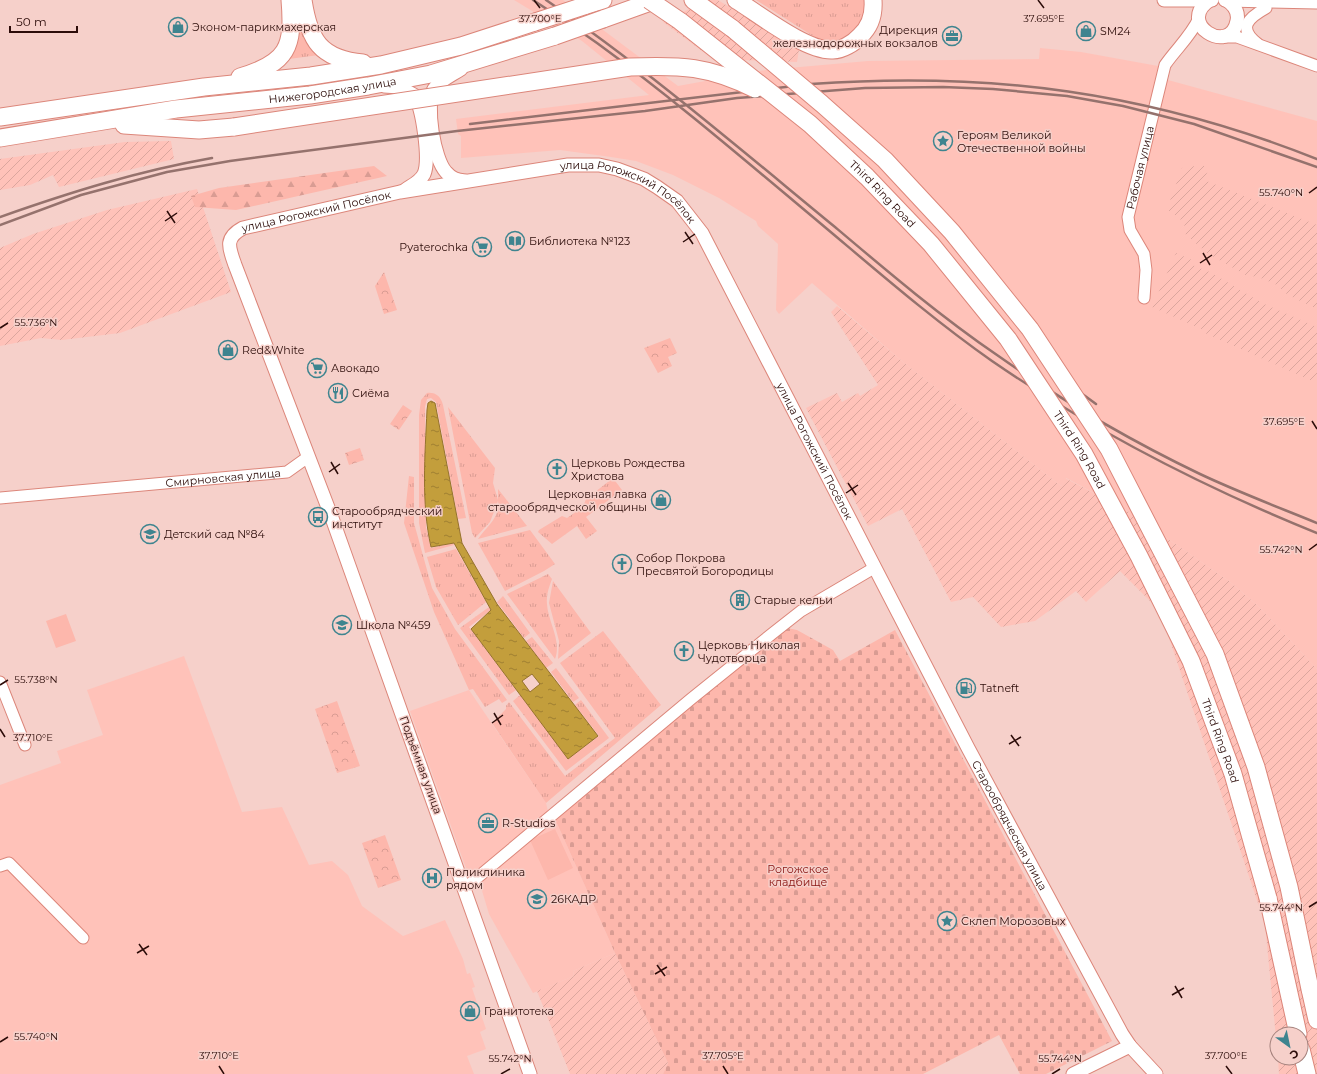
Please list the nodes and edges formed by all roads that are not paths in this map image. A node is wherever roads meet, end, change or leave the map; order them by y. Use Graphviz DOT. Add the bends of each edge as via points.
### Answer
graph roads {
  1 [pos="290,0"];
  2 [pos="303,0"];
  3 [pos="603,0"];
  4 [pos="649,0"];
  5 [pos="656,0"];
  6 [pos="693,0"];
  7 [pos="736,0"];
  8 [pos="872,0"];
  9 [pos="1164,0"];
  10 [pos="1190,0"];
  11 [pos="1211,0"];
  12 [pos="1226,0"];
  13 [pos="1284,2"];
  14 [pos="1317,2"];
  15 [pos="590,3"];
  16 [pos="1266,8"];
  17 [pos="1200,15"];
  18 [pos="1237,21"];
  19 [pos="299,24"];
  20 [pos="1216,36"];
  21 [pos="1242,39"];
  22 [pos="1183,42"];
  23 [pos="1262,47"];
  24 [pos="481,60"];
  25 [pos="381,65"];
  26 [pos="1317,66"];
  27 [pos="368,86"];
  28 [pos="204,87"];
  29 [pos="0,116"];
  30 [pos="810,124"];
  31 [pos="74,126"];
  32 [pos="0,138"];
  33 [pos="467,181"];
  34 [pos="400,192"];
  35 [pos="1144,298"];
  36 [pos="308,457"];
  37 [pos="0,498"];
  38 [pos="874,568"];
  39 [pos="0,682"];
  40 [pos="24,745"];
  41 [pos="0,866"];
  42 [pos="465,888"];
  43 [pos="83,938"];
  44 [pos="1310,989"];
  45 [pos="1288,992"];
  46 [pos="1317,1010"];
  47 [pos="1317,1020"];
  48 [pos="1292,1026"];
  49 [pos="1296,1026"];
  50 [pos="1130,1046"];
  51 [pos="530,1074"];
  52 [pos="1073,1074"];
  53 [pos="1156,1074"];
  1 -- 19 [label="main road"];
  2 -- 19 [label="main road"];
  3 -- 15 [label="main road, Нижегородская улица"];
  4 -- 30 [label="main road, Third Ring Road, bridge" via="698,35"];
  5 -- 24 [label="main road, Нижегородская улица, bridge"];
  6 -- 44 [label="main road, bridge" via="754,46 885,160 947,226 1030,329 1109,449 1218,662 1256,767 1289,887"];
  7 -- 8 [label="main road" via="802,42 820,49 834,50 846,46 866,31 873,11"];
  9 -- 10 [label="street"];
  10 -- 11 [label="street"];
  10 -- 17 [label="street" via="1198,7"];
  11 -- 17 [label="street"];
  12 -- 13 [label="street"];
  12 -- 18 [label="street" via="1234,8"];
  13 -- 14 [label="street"];
  13 -- 16 [label="street"];
  15 -- 25 [label="main road, Нижегородская улица, bridge" via="461,46"];
  16 -- 18 [label="street" via="1254,8"];
  16 -- 23 [label="street" via="1255,14 1247,25 1249,35"];
  17 -- 20 [label="street" via="1202,28"];
  17 -- 22 [label="street, Рабочая улица"];
  18 -- 20 [label="street" via="1231,32"];
  18 -- 21 [label="street" via="1237,31"];
  19 -- 25 [label="main road" via="329,55 352,62"];
  19 -- 28 [label="main road" via="281,57 270,65 245,76"];
  20 -- 21 [label="street"];
  20 -- 22 [label="street" via="1202,35"];
  21 -- 23 [label="street"];
  22 -- 35 [label="street, Рабочая улица" via="1165,65 1128,217 1130,230 1144,254"];
  23 -- 26 [label="street"];
  24 -- 27 [label="main road, Нижегородская улица" via="431,74"];
  24 -- 33 [label="street" via="439,83 434,90 430,107 436,153 440,163 445,172 454,179"];
  25 -- 28 [label="main road, Нижегородская улица" via="311,76"];
  27 -- 31 [label="main road, Нижегородская улица" via="310,95 176,109"];
  27 -- 34 [label="street" via="399,87 414,95 419,101 426,166 420,180"];
  28 -- 29 [label="main road, Нижегородская улица"];
  30 -- 31 [label="main road, bridge" via="765,94 731,77 702,69 670,65 630,67 234,127 199,130 131,124"];
  30 -- 45 [label="main road, Third Ring Road, bridge" via="931,244 1008,339 1084,454 1139,556 1191,661 1233,774 1268,898"];
  31 -- 32 [label="main road, Нижегородская улица"];
  33 -- 34 [label="street, улица Рогожский Посёлок"];
  33 -- 38 [label="street, улица Рогожский Посёлок" via="568,165 599,165 644,179 677,201 702,233"];
  34 -- 36 [label="street, улица Рогожский Посёлок" via="243,228 233,233 229,242 235,265"];
  36 -- 37 [label="street, Смирновская улица" via="287,472"];
  36 -- 42 [label="street, Подъёмная улица"];
  38 -- 42 [label="street" via="801,612 761,642"];
  38 -- 50 [label="street, Старообрядческая улица" via="1008,823"];
  39 -- 40 [label="street"];
  41 -- 43 [label="street" via="9,863"];
  42 -- 51 [label="street, Подъёмная улица"];
  44 -- 46 [label="main road"];
  44 -- 47 [label="main road"];
  45 -- 48 [label="main road"];
  45 -- 49 [label="main road, Third Ring Road"];
  50 -- 52 [label="street"];
  50 -- 53 [label="street, Старообрядческая улица"];
}
